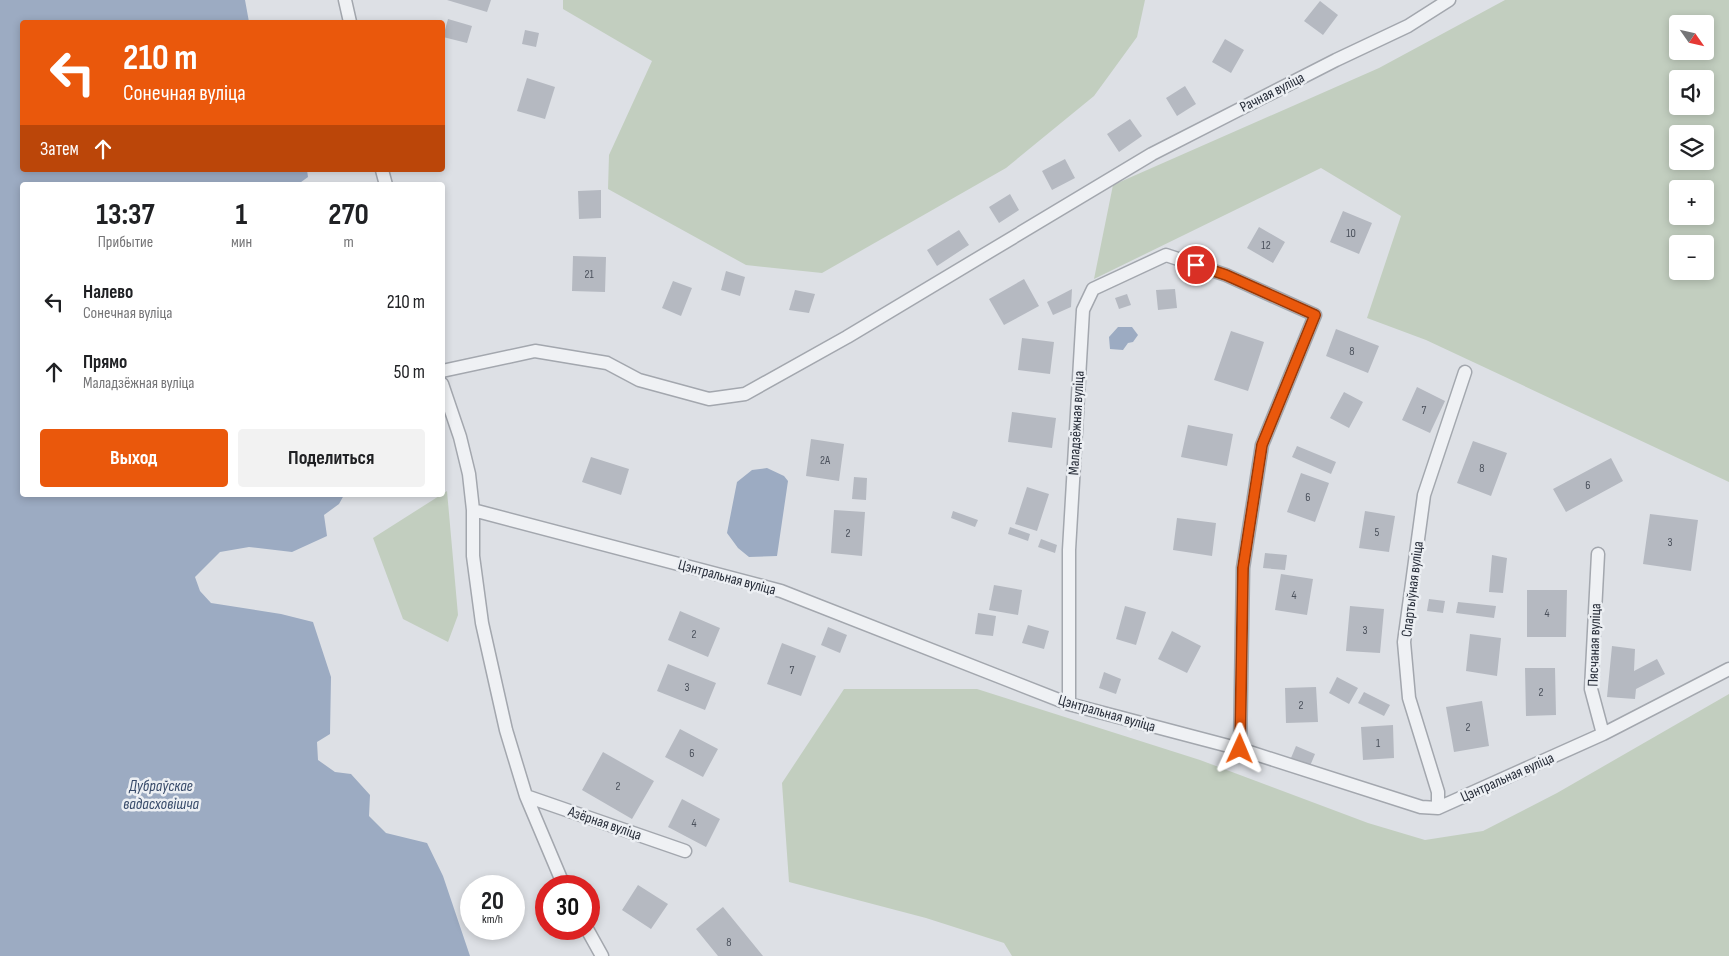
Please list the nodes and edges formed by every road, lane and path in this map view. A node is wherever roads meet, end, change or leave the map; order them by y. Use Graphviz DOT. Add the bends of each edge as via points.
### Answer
graph roads {
  1 [pos="345,0"];
  2 [pos="1450,0"];
  3 [pos="350,20"];
  4 [pos="445,370"];
  5 [pos="1465,372"];
  6 [pos="445,393"];
  7 [pos="473,510"];
  8 [pos="1598,554"];
  9 [pos="1729,669"];
  10 [pos="1069,704"];
  11 [pos="1603,734"];
  12 [pos="1240,749"];
  13 [pos="526,796"];
  14 [pos="1438,808"];
  15 [pos="685,851"];
  16 [pos="559,875"];
  17 [pos="593,940"];
  18 [pos="602,956"];
  1 -- 3 [label="street"];
  2 -- 4 [label="street, Рачная вуліца" via="1408,26 1160,149 746,394 709,399 638,380 607,363 535,351"];
  5 -- 14 [label="street, Спартыўная вуліца" via="1424,495 1404,642 1409,698 1438,792"];
  6 -- 7 [label="street" via="469,474"];
  7 -- 10 [label="street, Цэнтральная вуліца" via="781,592"];
  7 -- 13 [label="street" via="473,556 482,623 506,730"];
  8 -- 11 [label="street, Пясчаная вуліца" via="1591,689"];
  9 -- 11 [label="street, Цэнтральная вуліца"];
  10 -- 12 [label="street, Цэнтральная вуліца"];
  10 -- 12 [label="street, Маладзёжная вуліца" via="1069,550 1083,310 1093,289 1166,255 1226,275 1315,315 1262,445 1243,568"];
  11 -- 14 [label="street, Цэнтральная вуліца"];
  12 -- 14 [label="street, Цэнтральная вуліца" via="1421,807"];
  13 -- 15 [label="street, Азёрная вуліца"];
  13 -- 16 [label="street"];
  17 -- 18 [label="street"];
}
